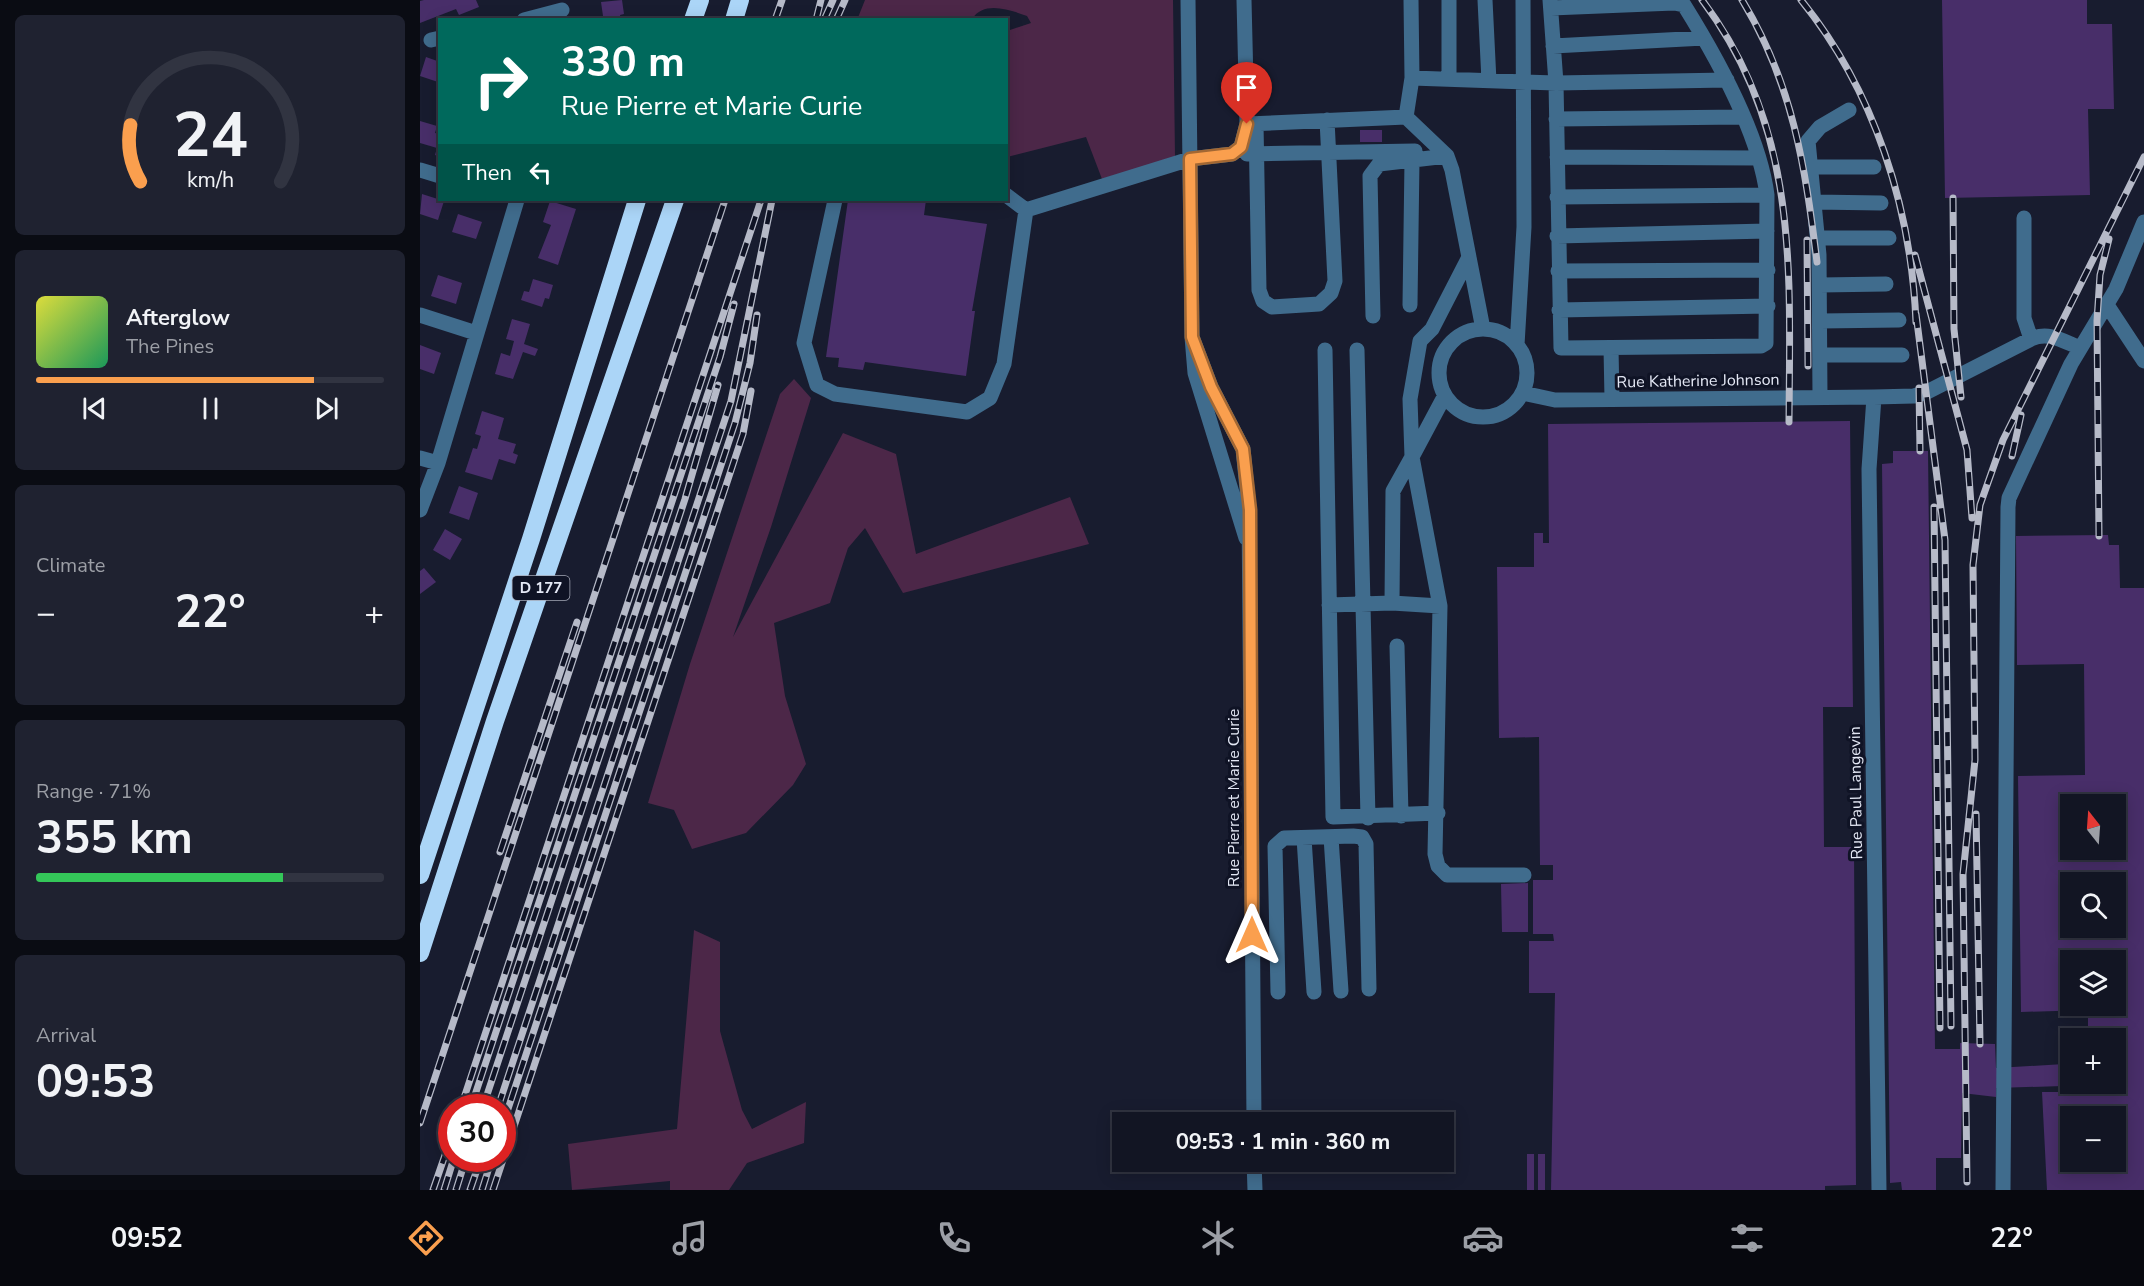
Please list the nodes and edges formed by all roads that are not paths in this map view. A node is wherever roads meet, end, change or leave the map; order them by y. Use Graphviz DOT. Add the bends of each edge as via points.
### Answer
graph roads {
  1 [pos="700,0"];
  2 [pos="731,0"];
  3 [pos="740,0"];
  4 [pos="1188,0"];
  5 [pos="1244,0"];
  6 [pos="1411,0"];
  7 [pos="1449,0"];
  8 [pos="1485,0"];
  9 [pos="1523,0"];
  10 [pos="1550,4"];
  11 [pos="562,10"];
  12 [pos="532,18"];
  13 [pos="694,18"];
  14 [pos="726,18"];
  15 [pos="735,18"];
  16 [pos="1704,38"];
  17 [pos="1553,46"];
  18 [pos="1412,78"];
  19 [pos="1449,79"];
  20 [pos="1727,80"];
  21 [pos="1490,81"];
  22 [pos="1524,81"];
  23 [pos="1556,83"];
  24 [pos="1849,110"];
  25 [pos="1406,117"];
  26 [pos="1742,117"];
  27 [pos="1556,119"];
  28 [pos="1327,120"];
  29 [pos="1251,124"];
  30 [pos="1329,153"];
  31 [pos="1444,153"];
  32 [pos="1232,154"];
  33 [pos="1256,154"];
  34 [pos="1557,158"];
  35 [pos="1758,158"];
  36 [pos="1190,159"];
  37 [pos="1412,160"];
  38 [pos="1811,167"];
  39 [pos="1874,167"];
  40 [pos="420,170"];
  41 [pos="438,175"];
  42 [pos="1767,195"];
  43 [pos="1008,196"];
  44 [pos="1557,197"];
  45 [pos="516,201"];
  46 [pos="637,201"];
  47 [pos="675,201"];
  48 [pos="835,201"];
  49 [pos="1815,202"];
  50 [pos="1881,203"];
  51 [pos="1026,210"];
  52 [pos="2024,218"];
  53 [pos="2144,222"];
  54 [pos="1767,231"];
  55 [pos="1557,236"];
  56 [pos="1818,238"];
  57 [pos="1889,238"];
  58 [pos="1469,257"];
  59 [pos="1768,270"];
  60 [pos="1558,271"];
  61 [pos="1887,284"];
  62 [pos="1820,285"];
  63 [pos="1410,305"];
  64 [pos="2107,305"];
  65 [pos="1768,306"];
  66 [pos="1559,310"];
  67 [pos="420,315"];
  68 [pos="1373,315"];
  69 [pos="1899,320"];
  70 [pos="1820,321"];
  71 [pos="1483,329"];
  72 [pos="476,333"];
  73 [pos="1192,337"];
  74 [pos="2031,339"];
  75 [pos="1420,341"];
  76 [pos="1517,345"];
  77 [pos="1611,348"];
  78 [pos="2080,348"];
  79 [pos="1325,350"];
  80 [pos="1357,350"];
  81 [pos="1444,351"];
  82 [pos="1902,355"];
  83 [pos="1820,356"];
  84 [pos="2144,360"];
  85 [pos="1523,393"];
  86 [pos="1444,397"];
  87 [pos="1820,397"];
  88 [pos="1874,397"];
  89 [pos="1612,399"];
  90 [pos="1412,457"];
  91 [pos="420,458"];
  92 [pos="438,463"];
  93 [pos="420,510"];
  94 [pos="1249,547"];
  95 [pos="1392,603"];
  96 [pos="1329,605"];
  97 [pos="1365,605"];
  98 [pos="1440,606"];
  99 [pos="1396,645"];
  100 [pos="1438,813"];
  101 [pos="1401,816"];
  102 [pos="1368,818"];
  103 [pos="1331,837"];
  104 [pos="1304,838"];
  105 [pos="420,875"];
  106 [pos="1524,875"];
  107 [pos="420,953"];
  108 [pos="1253,978"];
  109 [pos="1369,989"];
  110 [pos="1341,991"];
  111 [pos="1314,992"];
  112 [pos="1254,1112"];
  113 [pos="1254,1172"];
  114 [pos="1255,1190"];
  115 [pos="1879,1190"];
  116 [pos="2003,1190"];
  1 -- 13 [label="highway"];
  2 -- 14 [label="highway"];
  3 -- 15 [label="highway"];
  4 -- 36 [label="street, Rue Pierre et Marie Curie"];
  5 -- 29 [label="street"];
  6 -- 18 [label="street"];
  7 -- 19 [label="street"];
  8 -- 21 [label="street"];
  9 -- 22 [label="street"];
  10 -- 16 [label="street" via="1679,3"];
  10 -- 17 [label="street"];
  11 -- 12 [label="street"];
  16 -- 17 [label="street"];
  16 -- 20 [label="street"];
  17 -- 23 [label="street"];
  18 -- 19 [label="street"];
  18 -- 25 [label="street"];
  19 -- 21 [label="street"];
  20 -- 23 [label="street"];
  20 -- 26 [label="street"];
  21 -- 22 [label="street"];
  22 -- 23 [label="street"];
  22 -- 76 [label="street" via="1524,228"];
  23 -- 27 [label="street"];
  24 -- 38 [label="street" via="1820,127 1808,141"];
  25 -- 28 [label="street"];
  25 -- 31 [label="street"];
  26 -- 27 [label="street"];
  26 -- 35 [label="street"];
  27 -- 34 [label="street"];
  28 -- 29 [label="street"];
  28 -- 30 [label="street"];
  29 -- 32 [label="street" via="1241,147"];
  29 -- 33 [label="street"];
  30 -- 31 [label="street"];
  30 -- 33 [label="street"];
  30 -- 33 [label="street" via="1335,282 1331,293 1319,304 1272,307 1263,301 1258,290"];
  31 -- 37 [label="street"];
  31 -- 58 [label="street" via="1452,170"];
  32 -- 33 [label="street"];
  32 -- 36 [label="street"];
  34 -- 35 [label="street"];
  34 -- 44 [label="street"];
  35 -- 42 [label="street"];
  36 -- 51 [label="street"];
  36 -- 73 [label="street, Rue Pierre et Marie Curie"];
  37 -- 63 [label="street"];
  37 -- 68 [label="street" via="1379,164 1370,176"];
  38 -- 39 [label="street"];
  38 -- 49 [label="street"];
  40 -- 41 [label="street"];
  42 -- 44 [label="street"];
  42 -- 54 [label="street"];
  43 -- 51 [label="street"];
  44 -- 55 [label="street"];
  45 -- 72 [label="street"];
  46 -- 105 [label="highway, D 177"];
  47 -- 107 [label="highway, D 177" via="495,721"];
  48 -- 51 [label="street" via="804,343 817,385 835,394 967,412 990,398 1004,364"];
  49 -- 50 [label="street"];
  49 -- 56 [label="street"];
  52 -- 74 [label="street" via="2024,318"];
  53 -- 64 [label="street"];
  54 -- 55 [label="street"];
  54 -- 59 [label="street"];
  55 -- 60 [label="street"];
  56 -- 57 [label="street"];
  56 -- 62 [label="street"];
  58 -- 71 [label="street"];
  58 -- 75 [label="street" via="1432,329"];
  59 -- 60 [label="street"];
  59 -- 65 [label="street"];
  60 -- 66 [label="street"];
  61 -- 62 [label="street"];
  62 -- 70 [label="street"];
  64 -- 78 [label="street"];
  64 -- 84 [label="street"];
  65 -- 66 [label="street"];
  65 -- 77 [label="street" via="1768,338 1761,345"];
  66 -- 77 [label="street" via="1561,348"];
  67 -- 72 [label="street"];
  69 -- 70 [label="street"];
  70 -- 83 [label="street"];
  71 -- 76 [label="street" via="1505,335"];
  71 -- 81 [label="street" via="1454,339"];
  72 -- 92 [label="street"];
  73 -- 94 [label="street, Rue Pierre et Marie Curie" via="1202,399"];
  73 -- 94 [label="street, Rue Pierre et Marie Curie" via="1211,387 1243,449 1250,510"];
  74 -- 78 [label="street" via="2051,336"];
  74 -- 88 [label="street, Rue Katherine Johnson" via="1931,390 1914,396"];
  75 -- 81 [label="street"];
  75 -- 90 [label="street" via="1410,399"];
  76 -- 85 [label="street" via="1525,358 1527,378"];
  77 -- 89 [label="street"];
  78 -- 116 [label="street" via="2008,507"];
  79 -- 96 [label="street"];
  80 -- 97 [label="street"];
  81 -- 86 [label="street" via="1438,374"];
  82 -- 83 [label="street"];
  83 -- 87 [label="street"];
  85 -- 86 [label="street" via="1507,411 1479,418 1455,409"];
  85 -- 89 [label="street, Rue Katherine Johnson" via="1555,399"];
  86 -- 90 [label="street"];
  87 -- 88 [label="street, Rue Katherine Johnson"];
  87 -- 89 [label="street, Rue Katherine Johnson"];
  88 -- 115 [label="street, Rue Paul Langevin" via="1869,469"];
  90 -- 95 [label="street" via="1393,491"];
  90 -- 98 [label="street"];
  91 -- 92 [label="street"];
  92 -- 93 [label="street"];
  94 -- 108 [label="street, Rue Pierre et Marie Curie"];
  95 -- 97 [label="street"];
  95 -- 98 [label="street"];
  96 -- 97 [label="street"];
  96 -- 102 [label="street" via="1333,817"];
  97 -- 102 [label="street"];
  98 -- 100 [label="street"];
  99 -- 101 [label="street"];
  100 -- 101 [label="street"];
  100 -- 106 [label="street" via="1435,854 1438,866 1447,875"];
  101 -- 102 [label="street"];
  103 -- 104 [label="street"];
  103 -- 109 [label="street" via="1362,837 1366,844"];
  103 -- 110 [label="street"];
  104 -- 108 [label="street" via="1284,838 1275,846 1278,992"];
  104 -- 111 [label="street"];
  108 -- 112 [label="street, Rue Pierre et Marie Curie"];
  113 -- 114 [label="street"];
}
